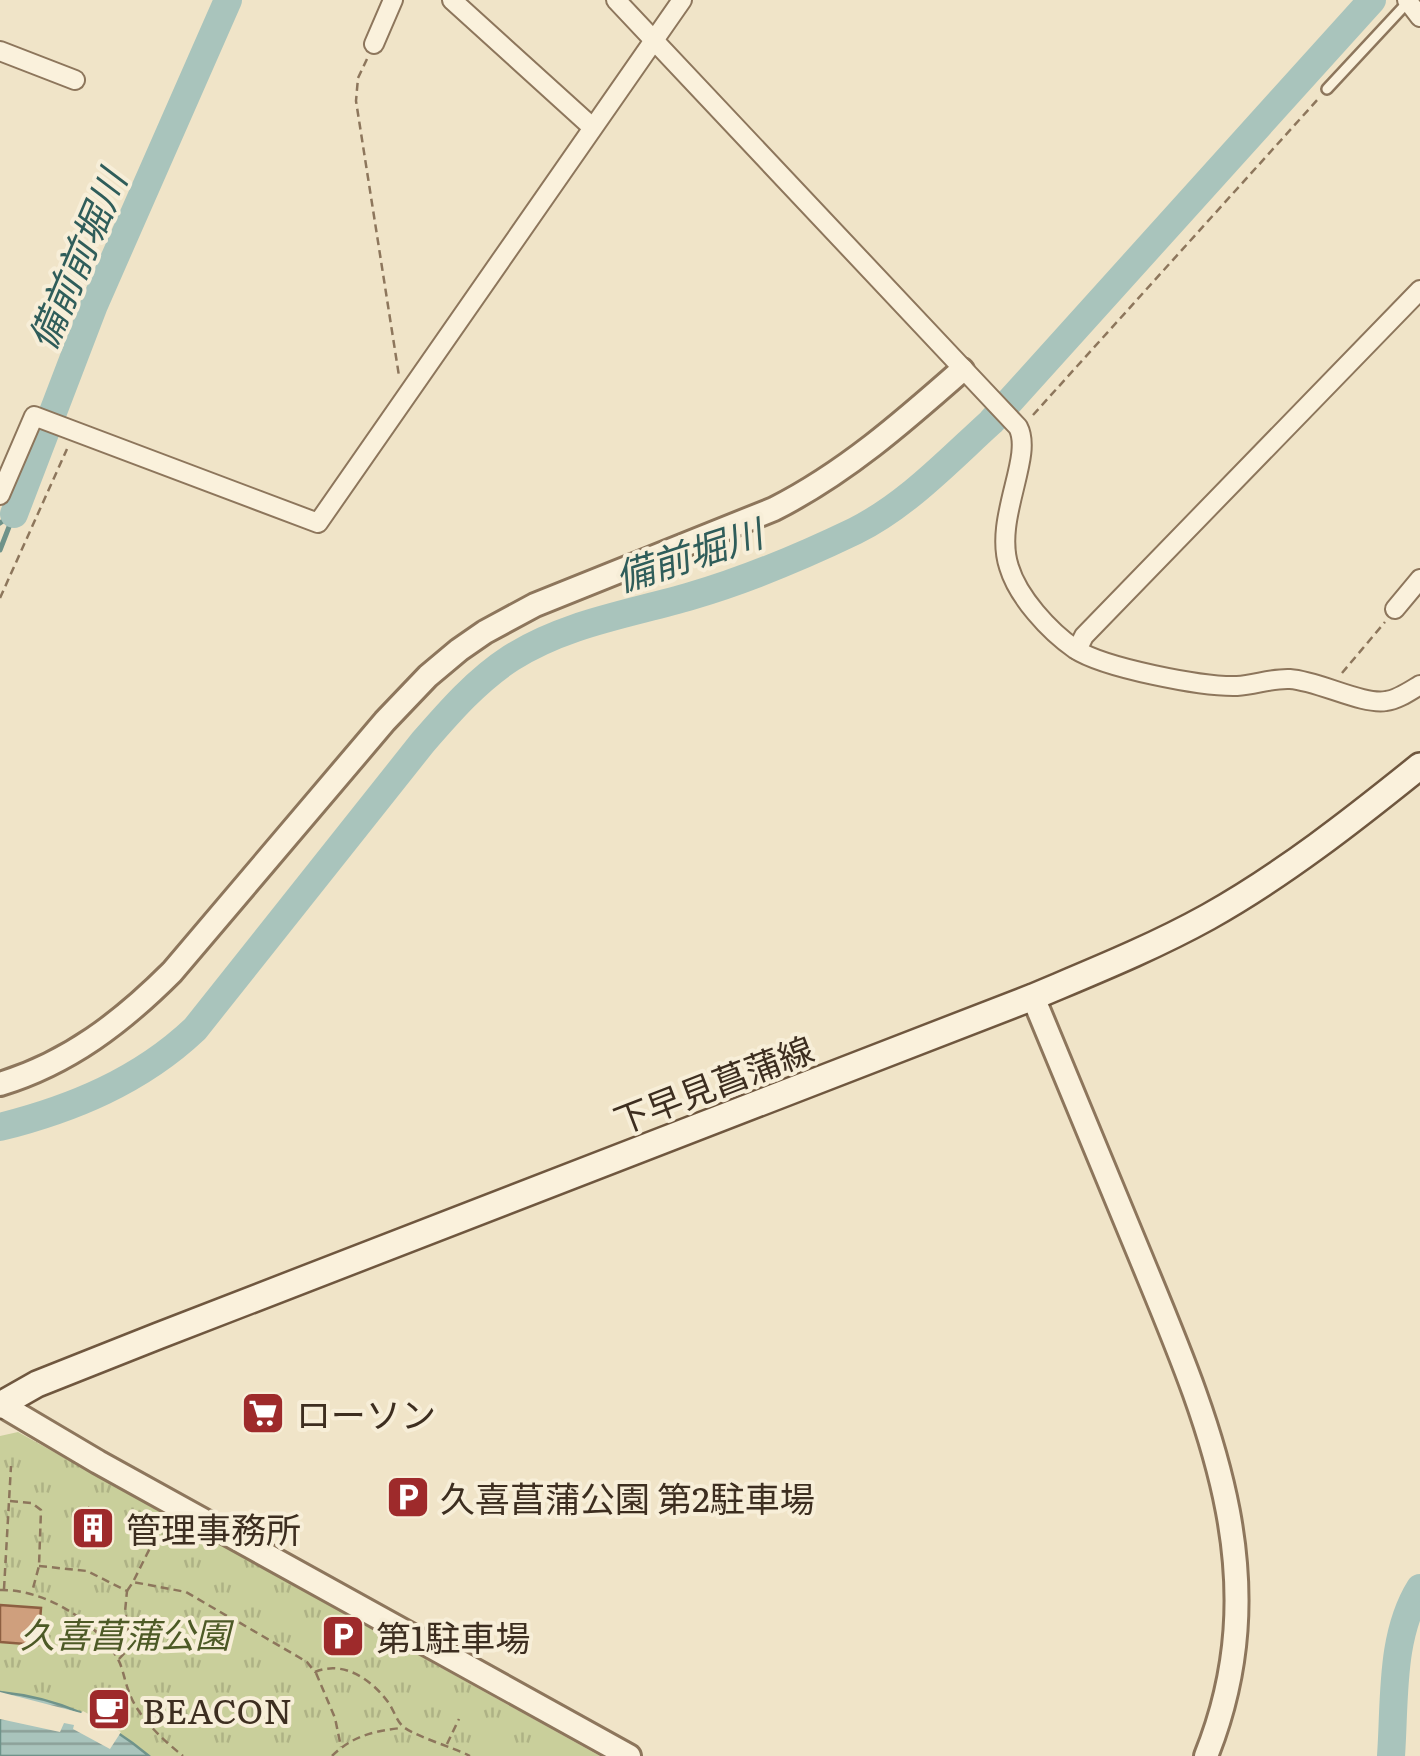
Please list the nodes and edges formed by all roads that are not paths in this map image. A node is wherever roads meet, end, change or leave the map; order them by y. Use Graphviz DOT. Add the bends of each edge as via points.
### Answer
graph roads {
  1 [pos="393,0"];
  2 [pos="452,0"];
  3 [pos="616,0"];
  4 [pos="682,0"];
  5 [pos="1411,5"];
  6 [pos="654,40"];
  7 [pos="374,44"];
  8 [pos="0,51"];
  9 [pos="76,80"];
  10 [pos="1327,89"];
  11 [pos="592,128"];
  12 [pos="1420,290"];
  13 [pos="968,375"];
  14 [pos="0,495"];
  15 [pos="1420,578"];
  16 [pos="1395,609"];
  17 [pos="1077,650"];
  18 [pos="1420,685"];
  19 [pos="1420,766"];
  20 [pos="1033,996"];
  21 [pos="0,1084"];
  22 [pos="0,1405"];
  23 [pos="629,1756"];
  24 [pos="1206,1756"];
  1 -- 7 [label="street"];
  2 -- 11 [label="street"];
  3 -- 6 [label="street"];
  4 -- 6 [label="street"];
  5 -- 10 [label="lane"];
  6 -- 11 [label="street"];
  6 -- 13 [label="street"];
  8 -- 9 [label="street"];
  11 -- 14 [label="street" via="318,523 34,416"];
  12 -- 17 [label="street"];
  13 -- 17 [label="street" via="1019,428 1025,446 1005,524 1009,569 1023,595"];
  13 -- 21 [label="street" via="806,492 485,632 397,709 145,999 89,1043"];
  15 -- 16 [label="street"];
  17 -- 18 [label="street" via="1209,685 1288,679 1385,702"];
  19 -- 20 [label="main road, 下早見菖蒲線" via="1349,824 1211,915"];
  20 -- 22 [label="main road, 下早見菖蒲線" via="158,1336"];
  20 -- 24 [label="street" via="1200,1402 1222,1476 1235,1546 1237,1619 1229,1684"];
  22 -- 23 [label="street"];
}
